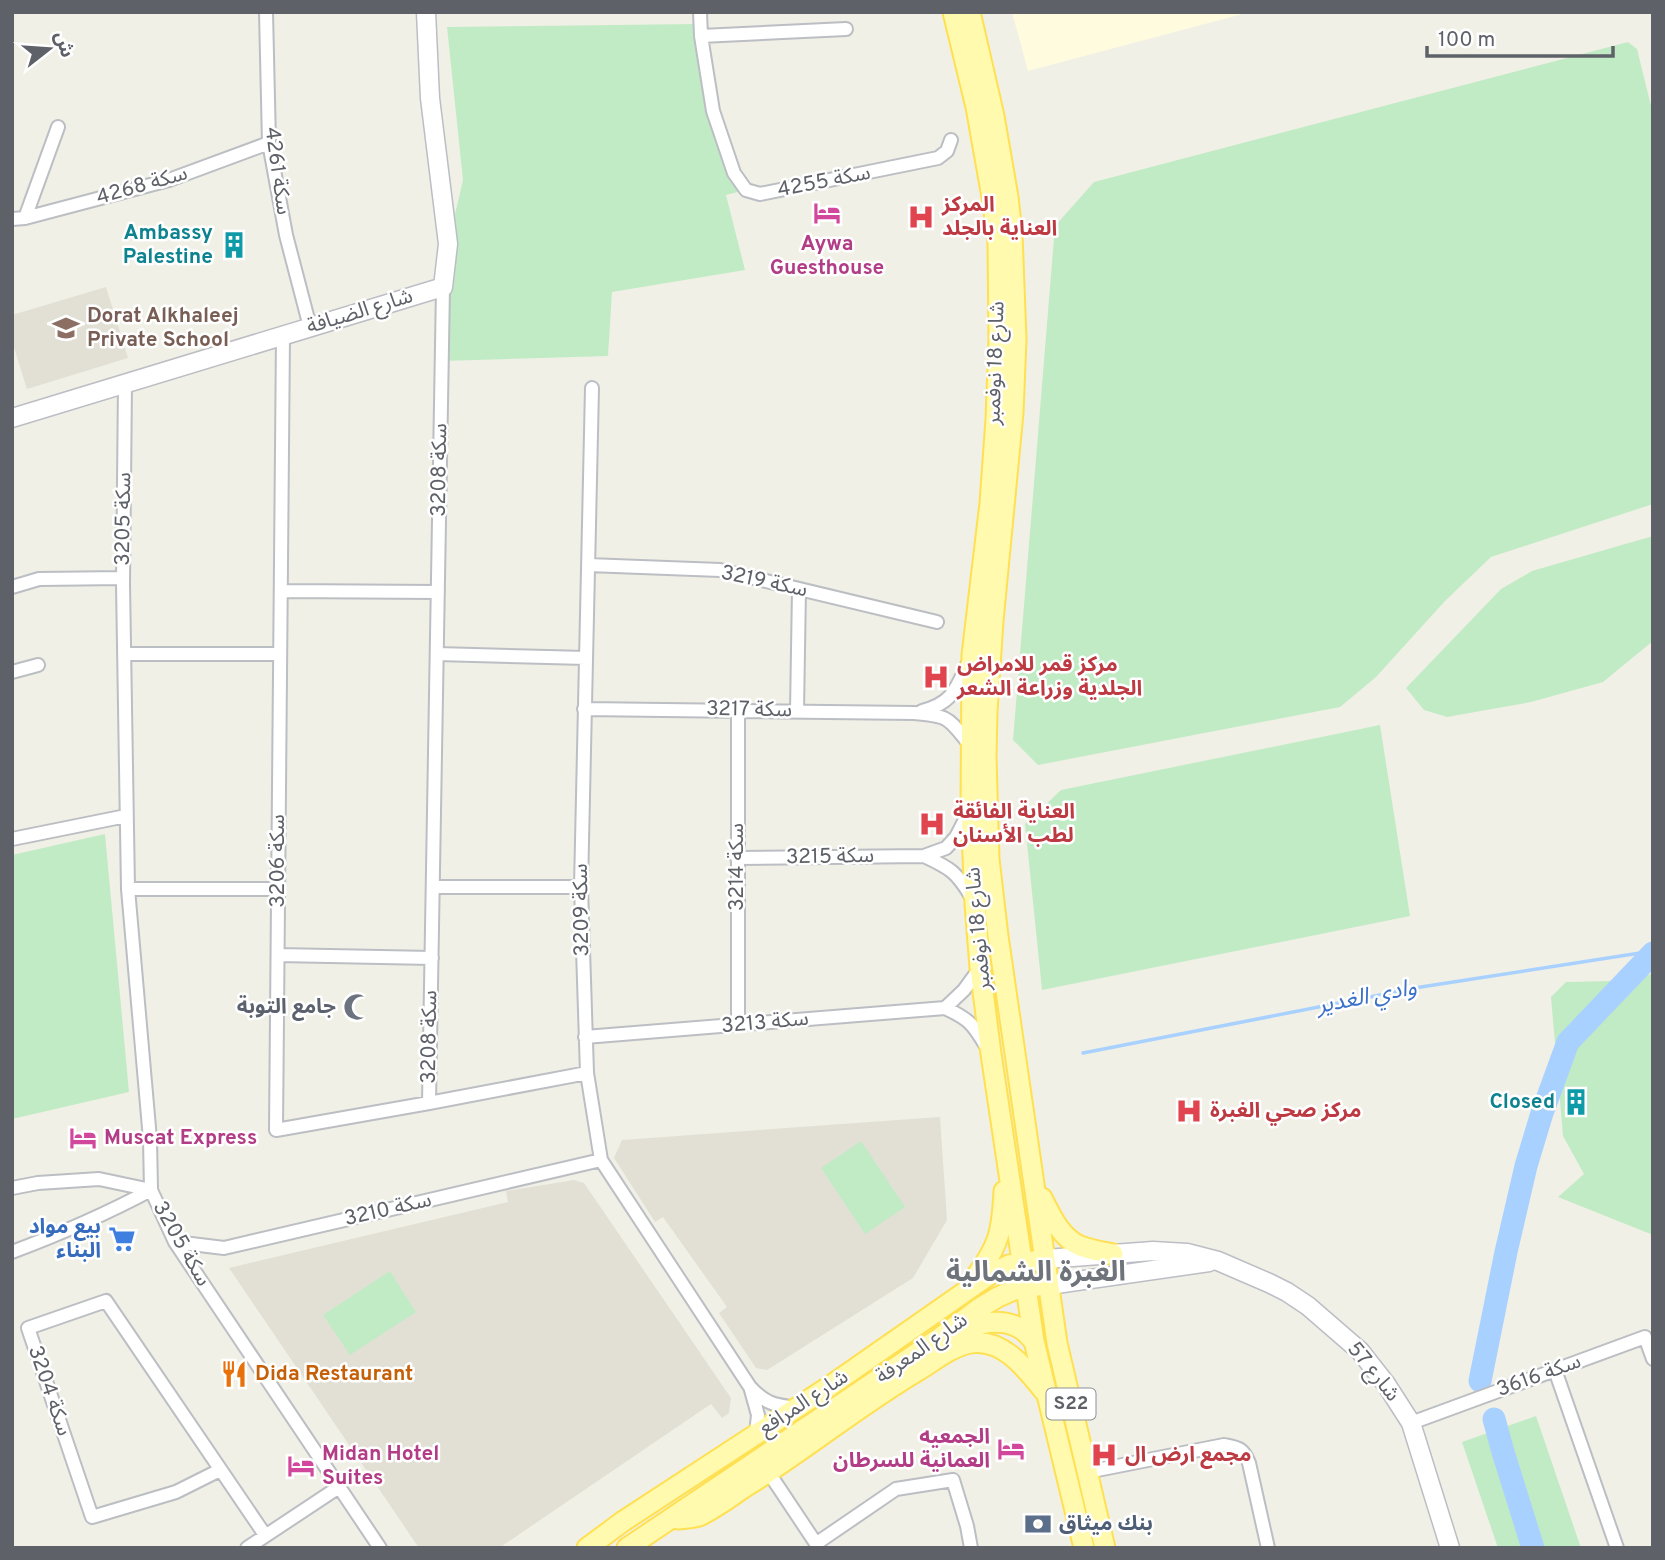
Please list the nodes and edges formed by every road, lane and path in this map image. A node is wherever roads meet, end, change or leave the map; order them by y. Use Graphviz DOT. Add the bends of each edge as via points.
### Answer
graph roads {
  1 [pos="266,12"];
  2 [pos="426,12"];
  3 [pos="699,12"];
  4 [pos="953,12"];
  5 [pos="970,12"];
  6 [pos="979,12"];
  7 [pos="846,29"];
  8 [pos="701,36"];
  9 [pos="984,74"];
  10 [pos="58,127"];
  11 [pos="951,140"];
  12 [pos="269,143"];
  13 [pos="19,218"];
  14 [pos="443,287"];
  15 [pos="310,327"];
  16 [pos="283,335"];
  17 [pos="125,383"];
  18 [pos="592,388"];
  19 [pos="12,418"];
  20 [pos="588,565"];
  21 [pos="123,578"];
  22 [pos="12,587"];
  23 [pos="799,589"];
  24 [pos="281,591"];
  25 [pos="438,592"];
  26 [pos="937,622"];
  27 [pos="124,654"];
  28 [pos="280,654"];
  29 [pos="437,654"];
  30 [pos="972,655"];
  31 [pos="586,658"];
  32 [pos="38,665"];
  33 [pos="12,672"];
  34 [pos="584,709"];
  35 [pos="738,710"];
  36 [pos="797,711"];
  37 [pos="915,713"];
  38 [pos="971,746"];
  39 [pos="971,808"];
  40 [pos="126,816"];
  41 [pos="12,839"];
  42 [pos="924,856"];
  43 [pos="737,858"];
  44 [pos="433,887"];
  45 [pos="581,887"];
  46 [pos="128,889"];
  47 [pos="278,889"];
  48 [pos="975,904"];
  49 [pos="278,955"];
  50 [pos="432,958"];
  51 [pos="980,968"];
  52 [pos="945,1008"];
  53 [pos="738,1025"];
  54 [pos="585,1037"];
  55 [pos="991,1054"];
  56 [pos="587,1073"];
  57 [pos="429,1104"];
  58 [pos="276,1130"];
  59 [pos="1007,1151"];
  60 [pos="601,1160"];
  61 [pos="1034,1183"];
  62 [pos="12,1188"];
  63 [pos="150,1191"];
  64 [pos="175,1242"];
  65 [pos="12,1252"];
  66 [pos="1114,1254"];
  67 [pos="1046,1259"];
  68 [pos="1218,1261"];
  69 [pos="1022,1262"];
  70 [pos="1049,1285"];
  71 [pos="1026,1288"];
  72 [pos="959,1294"];
  73 [pos="938,1339"];
  74 [pos="1034,1341"];
  75 [pos="1653,1359"];
  76 [pos="1555,1370"];
  77 [pos="750,1387"];
  78 [pos="1046,1395"];
  79 [pos="797,1408"];
  80 [pos="1410,1423"];
  81 [pos="756,1434"];
  82 [pos="220,1470"];
  83 [pos="1087,1472"];
  84 [pos="769,1473"];
  85 [pos="339,1487"];
  86 [pos="663,1524"];
  87 [pos="265,1535"];
  88 [pos="818,1545"];
  89 [pos="247,1548"];
  90 [pos="380,1548"];
  91 [pos="587,1548"];
  92 [pos="627,1548"];
  93 [pos="651,1548"];
  94 [pos="971,1548"];
  95 [pos="1084,1548"];
  96 [pos="1105,1548"];
  97 [pos="1268,1548"];
  98 [pos="1450,1548"];
  99 [pos="1617,1548"];
  1 -- 12 [label="street, سكة 4261"];
  2 -- 14 [label="street" via="430,98 448,244"];
  3 -- 8 [label="street, سكة 4255"];
  4 -- 30 [label="main road, شارع 18 نوفمبر / S22" via="976,107 998,243 996,419"];
  5 -- 9 [label="main road, شارع 18 نوفمبر / S22"];
  6 -- 9 [label="main road"];
  7 -- 8 [label="street"];
  8 -- 11 [label="street, سكة 4255" via="713,111 734,173 746,190 761,194 938,158"];
  9 -- 61 [label="main road, شارع 18 نوفمبر / S22" via="1008,197 1016,339 987,712 989,859"];
  10 -- 13 [label="street"];
  12 -- 13 [label="street, سكة 4268" via="169,180"];
  12 -- 15 [label="street, سكة 4261"];
  14 -- 15 [label="street, شارع الضيافة"];
  14 -- 25 [label="street, سكة 3208"];
  15 -- 16 [label="street, شارع الضيافة"];
  16 -- 17 [label="street, شارع الضيافة"];
  16 -- 24 [label="street, سكة 3206"];
  17 -- 19 [label="street, شارع الضيافة"];
  17 -- 21 [label="street, سكة 3205"];
  18 -- 20 [label="street, سكة 3209"];
  20 -- 23 [label="street, سكة 3219" via="720,570"];
  20 -- 31 [label="street, سكة 3209"];
  21 -- 22 [label="street" via="39,579"];
  21 -- 27 [label="street, سكة 3205"];
  23 -- 26 [label="street, سكة 3219"];
  23 -- 36 [label="street"];
  24 -- 25 [label="street"];
  24 -- 28 [label="street, سكة 3206"];
  25 -- 29 [label="street, سكة 3208"];
  27 -- 28 [label="street"];
  27 -- 40 [label="street, سكة 3205"];
  28 -- 47 [label="street, سكة 3206"];
  29 -- 31 [label="street"];
  29 -- 44 [label="street, سكة 3208"];
  30 -- 37 [label="street, سكة 3217" via="947,700"];
  30 -- 38 [label="main road, شارع 18 نوفمبر / S22"];
  31 -- 34 [label="street, سكة 3209"];
  32 -- 33 [label="street"];
  34 -- 35 [label="street, سكة 3217"];
  34 -- 45 [label="street, سكة 3209"];
  35 -- 36 [label="street, سكة 3217"];
  35 -- 43 [label="street, سكة 3214"];
  36 -- 37 [label="street, سكة 3217"];
  37 -- 38 [label="street, سكة 3217" via="941,715 955,724"];
  38 -- 39 [label="main road, شارع 18 نوفمبر / S22"];
  39 -- 42 [label="street, سكة 3215" via="946,848"];
  39 -- 48 [label="main road, شارع 18 نوفمبر / S22"];
  40 -- 41 [label="street"];
  40 -- 46 [label="street, سكة 3205"];
  42 -- 43 [label="street, سكة 3215"];
  42 -- 48 [label="street" via="961,879"];
  43 -- 53 [label="street, سكة 3214"];
  44 -- 45 [label="street"];
  44 -- 50 [label="street, سكة 3208"];
  45 -- 54 [label="street, سكة 3209"];
  46 -- 47 [label="street"];
  46 -- 63 [label="street, سكة 3205" via="150,1139"];
  47 -- 49 [label="street, سكة 3206"];
  48 -- 51 [label="main road, شارع 18 نوفمبر / S22"];
  49 -- 50 [label="street"];
  49 -- 58 [label="street, سكة 3206"];
  50 -- 57 [label="street, سكة 3208"];
  51 -- 52 [label="street"];
  51 -- 55 [label="main road, شارع 18 نوفمبر / S22"];
  52 -- 53 [label="street, سكة 3213"];
  52 -- 55 [label="street" via="972,1024"];
  53 -- 54 [label="street, سكة 3213"];
  54 -- 56 [label="street, سكة 3209"];
  55 -- 59 [label="main road, شارع 18 نوفمبر / S22"];
  56 -- 57 [label="street, سكة 3208"];
  56 -- 60 [label="street, سكة 3209"];
  57 -- 58 [label="street, سكة 3208"];
  59 -- 69 [label="main road, شارع 18 نوفمبر / S22"];
  59 -- 72 [label="main road" via="999,1237 989,1259"];
  60 -- 64 [label="street, سكة 3210" via="224,1248"];
  60 -- 77 [label="street, سكة 3209"];
  61 -- 66 [label="main road" via="1065,1236 1079,1246"];
  61 -- 67 [label="main road, شارع 18 نوفمبر / S22"];
  62 -- 63 [label="street" via="99,1179"];
  63 -- 64 [label="street, سكة 3205"];
  63 -- 65 [label="street"];
  64 -- 85 [label="street, سكة 3205"];
  66 -- 67 [label="street, شارع 57"];
  66 -- 68 [label="street, شارع 57" via="1166,1251"];
  67 -- 69 [label="main road"];
  67 -- 70 [label="main road, شارع 18 نوفمبر / S22"];
  68 -- 70 [label="street"];
  68 -- 80 [label="street, شارع 57" via="1308,1306 1360,1351"];
  69 -- 71 [label="main road, شارع 18 نوفمبر / S22"];
  69 -- 72 [label="main road, شارع المرافع" via="992,1273"];
  70 -- 71 [label="main road, شارع المعرفة"];
  70 -- 83 [label="main road, شارع 18 نوفمبر / S22" via="1057,1343"];
  71 -- 73 [label="main road, شارع المعرفة" via="988,1303"];
  71 -- 74 [label="main road, شارع 18 نوفمبر / S22"];
  72 -- 79 [label="main road, شارع المرافع"];
  73 -- 74 [label="main road" via="989,1322 1020,1328"];
  73 -- 86 [label="main road, شارع المعرفة"];
  74 -- 78 [label="main road, شارع 18 نوفمبر / S22"];
  75 -- 76 [label="street, سكة 3616" via="1645,1337"];
  76 -- 80 [label="street, سكة 3616"];
  76 -- 99 [label="street"];
  77 -- 79 [label="street, سكة 3209" via="769,1403"];
  77 -- 81 [label="street, سكة 3209" via="758,1415"];
  78 -- 84 [label="main road" via="1012,1356 986,1344 971,1343 887,1389"];
  78 -- 95 [label="main road, شارع 18 نوفمبر / S22"];
  79 -- 81 [label="main road, شارع المرافع"];
  80 -- 98 [label="street, شارع 57"];
  81 -- 91 [label="main road, شارع المرافع"];
  82 -- 82 [label="street, سكة 3204" via="176,1492 92,1517 28,1328 106,1301"];
  82 -- 87 [label="street, سكة 3204"];
  83 -- 96 [label="main road, شارع 18 نوفمبر / S22"];
  83 -- 97 [label="street" via="1224,1445 1237,1447 1249,1463"];
  84 -- 86 [label="main road" via="699,1516"];
  84 -- 88 [label="street"];
  85 -- 87 [label="street"];
  85 -- 90 [label="street, سكة 3205"];
  86 -- 92 [label="main road, شارع المعرفة"];
  86 -- 93 [label="street"];
  87 -- 89 [label="street"];
  88 -- 94 [label="street" via="896,1489 953,1480"];
}
